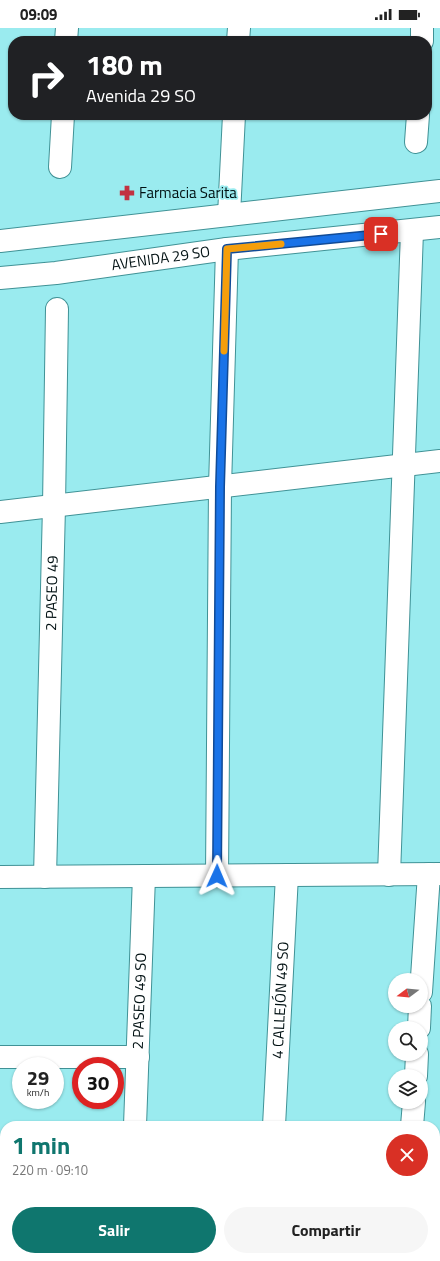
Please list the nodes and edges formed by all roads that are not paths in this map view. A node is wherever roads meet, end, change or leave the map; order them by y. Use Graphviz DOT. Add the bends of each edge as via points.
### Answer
graph roads {
  1 [pos="62,120"];
  2 [pos="234,120"];
  3 [pos="418,120"];
  4 [pos="416,142"];
  5 [pos="60,167"];
  6 [pos="440,191"];
  7 [pos="229,215"];
  8 [pos="440,227"];
  9 [pos="412,231"];
  10 [pos="0,241"];
  11 [pos="227,249"];
  12 [pos="0,278"];
  13 [pos="57,309"];
  14 [pos="440,461"];
  15 [pos="403,465"];
  16 [pos="220,487"];
  17 [pos="54,506"];
  18 [pos="0,512"];
  19 [pos="434,874"];
  20 [pos="287,875"];
  21 [pos="389,875"];
  22 [pos="144,876"];
  23 [pos="217,876"];
  24 [pos="0,877"];
  25 [pos="45,877"];
  26 [pos="423,973"];
  27 [pos="0,1057"];
  28 [pos="138,1057"];
  29 [pos="413,1109"];
  30 [pos="135,1121"];
  31 [pos="274,1121"];
  32 [pos="412,1121"];
  1 -- 5 [label="street"];
  2 -- 7 [label="street"];
  3 -- 4 [label="street"];
  6 -- 7 [label="street"];
  7 -- 10 [label="street"];
  8 -- 9 [label="street, AVENIDA 29 SO"];
  9 -- 11 [label="street, AVENIDA 29 SO"];
  9 -- 15 [label="street"];
  11 -- 12 [label="street, AVENIDA 29 SO" via="56,273"];
  11 -- 16 [label="street"];
  13 -- 17 [label="street, 2 PASEO 49"];
  14 -- 15 [label="street"];
  15 -- 16 [label="street"];
  15 -- 21 [label="street"];
  16 -- 17 [label="street"];
  16 -- 23 [label="street"];
  17 -- 18 [label="street"];
  17 -- 25 [label="street, 2 PASEO 49"];
  19 -- 21 [label="street"];
  19 -- 26 [label="street"];
  20 -- 21 [label="street"];
  20 -- 23 [label="street"];
  20 -- 31 [label="street, 4 CALLEJÓN 49 SO"];
  22 -- 23 [label="street"];
  22 -- 25 [label="street"];
  22 -- 28 [label="street, 2 PASEO 49 SO"];
  24 -- 25 [label="street"];
  27 -- 28 [label="street"];
  28 -- 30 [label="street, 2 PASEO 49 SO"];
  29 -- 32 [label="street"];
}
